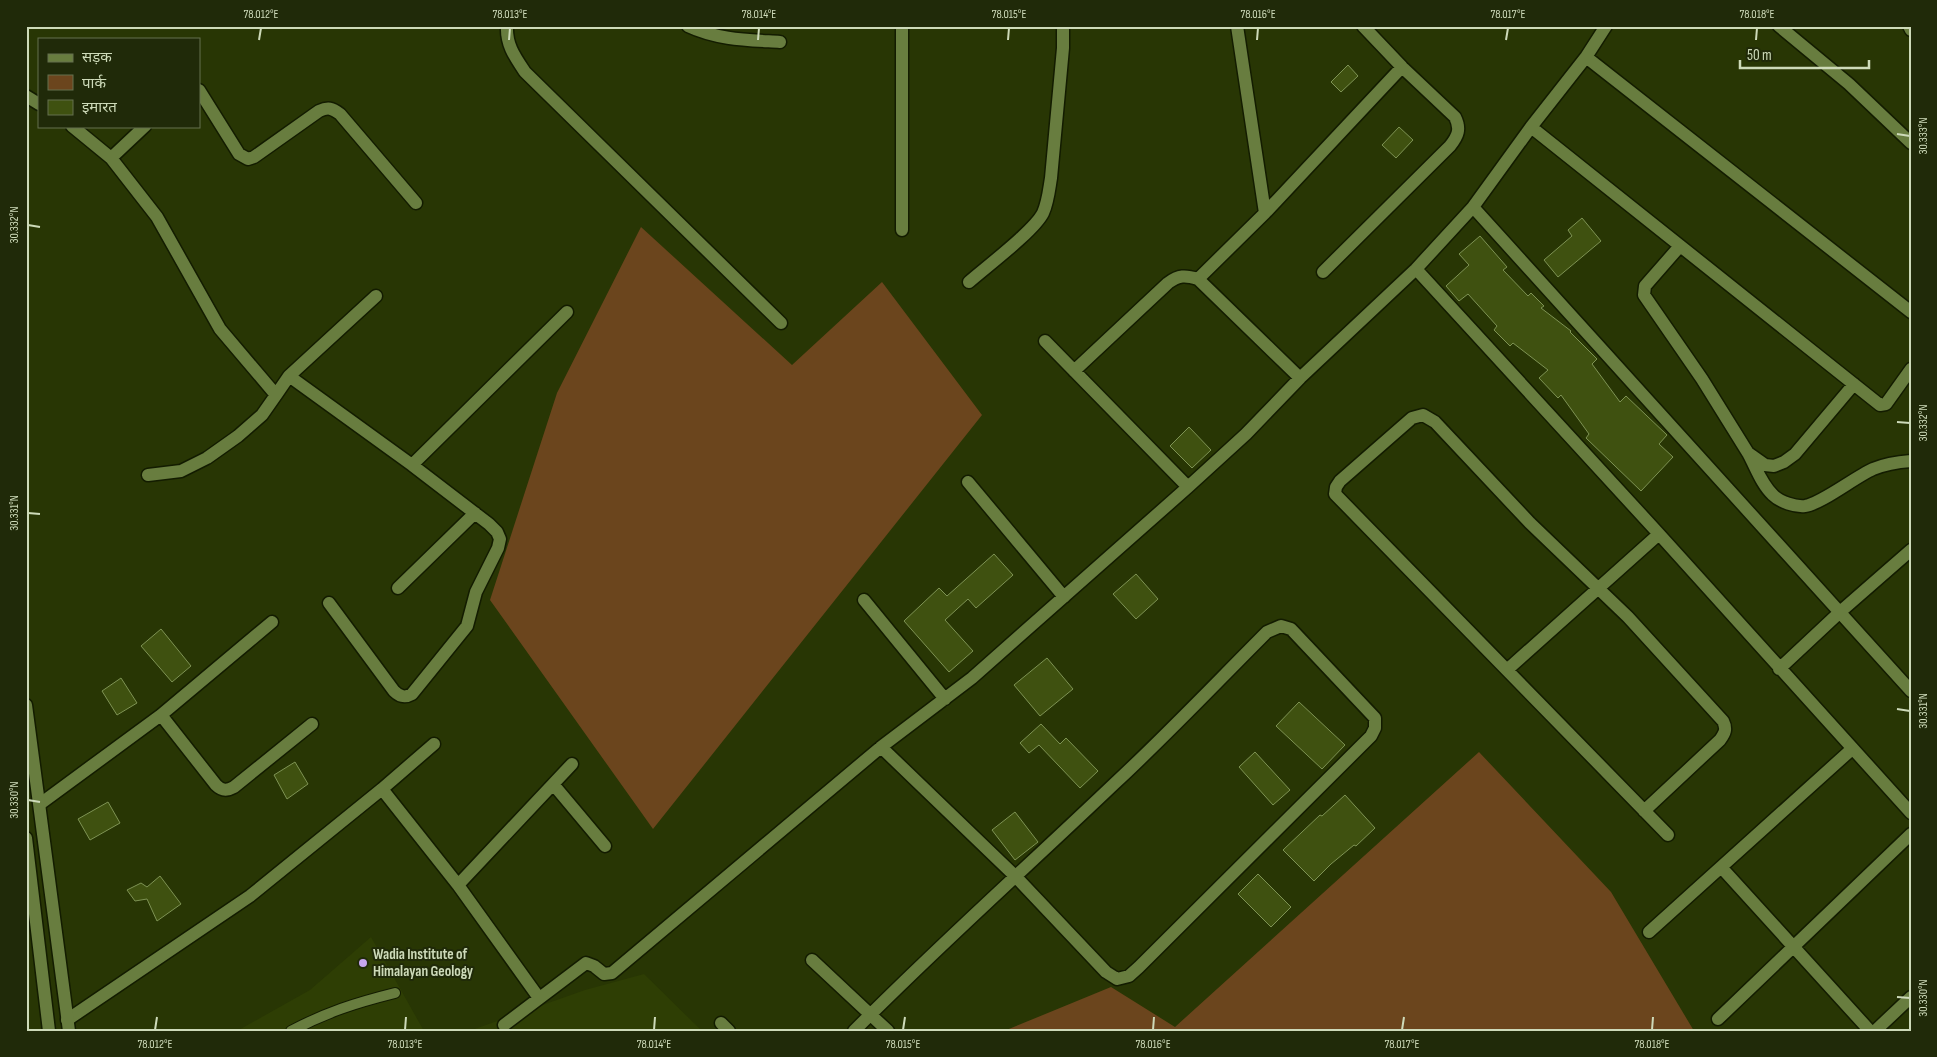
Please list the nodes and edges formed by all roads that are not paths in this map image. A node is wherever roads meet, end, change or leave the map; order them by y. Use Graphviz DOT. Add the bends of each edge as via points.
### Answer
graph roads {
  1 [pos="507,26"];
  2 [pos="688,26"];
  3 [pos="902,26"];
  4 [pos="1063,26"];
  5 [pos="1237,26"];
  6 [pos="1363,26"];
  7 [pos="1606,26"];
  8 [pos="1779,26"];
  9 [pos="1909,26"];
  10 [pos="1911,30"];
  11 [pos="780,42"];
  12 [pos="1586,57"];
  13 [pos="1402,67"];
  14 [pos="200,92"];
  15 [pos="26,96"];
  16 [pos="38,103"];
  17 [pos="1531,127"];
  18 [pos="74,128"];
  19 [pos="143,128"];
  20 [pos="1911,143"];
  21 [pos="111,158"];
  22 [pos="416,203"];
  23 [pos="1473,207"];
  24 [pos="1265,213"];
  25 [pos="902,230"];
  26 [pos="1680,246"];
  27 [pos="1416,269"];
  28 [pos="1323,272"];
  29 [pos="1198,279"];
  30 [pos="969,282"];
  31 [pos="376,296"];
  32 [pos="567,312"];
  33 [pos="1911,312"];
  34 [pos="781,323"];
  35 [pos="1045,341"];
  36 [pos="1911,370"];
  37 [pos="1074,371"];
  38 [pos="289,376"];
  39 [pos="1300,378"];
  40 [pos="1854,384"];
  41 [pos="276,395"];
  42 [pos="1748,453"];
  43 [pos="1911,461"];
  44 [pos="412,465"];
  45 [pos="148,475"];
  46 [pos="968,482"];
  47 [pos="1188,487"];
  48 [pos="475,513"];
  49 [pos="1659,534"];
  50 [pos="1911,550"];
  51 [pos="398,588"];
  52 [pos="1599,588"];
  53 [pos="1064,597"];
  54 [pos="864,600"];
  55 [pos="329,603"];
  56 [pos="1840,612"];
  57 [pos="272,622"];
  58 [pos="1508,669"];
  59 [pos="1780,669"];
  60 [pos="1911,691"];
  61 [pos="945,699"];
  62 [pos="26,705"];
  63 [pos="161,715"];
  64 [pos="312,724"];
  65 [pos="434,744"];
  66 [pos="881,747"];
  67 [pos="1852,749"];
  68 [pos="572,764"];
  69 [pos="553,784"];
  70 [pos="382,789"];
  71 [pos="40,804"];
  72 [pos="1644,811"];
  73 [pos="1911,814"];
  74 [pos="1911,834"];
  75 [pos="1668,835"];
  76 [pos="26,838"];
  77 [pos="605,846"];
  78 [pos="1721,867"];
  79 [pos="1016,877"];
  80 [pos="458,885"];
  81 [pos="1649,932"];
  82 [pos="1793,946"];
  83 [pos="812,960"];
  84 [pos="394,993"];
  85 [pos="1911,997"];
  86 [pos="539,998"];
  87 [pos="870,1015"];
  88 [pos="1718,1018"];
  89 [pos="68,1025"];
  90 [pos="504,1025"];
  91 [pos="49,1031"];
  92 [pos="291,1031"];
  93 [pos="854,1031"];
  94 [pos="888,1031"];
  95 [pos="1870,1031"];
  96 [pos="1875,1031"];
  1 -- 34 [label="street" via="511,51 525,72"];
  2 -- 11 [label="street" via="723,38"];
  3 -- 25 [label="street"];
  4 -- 30 [label="street" via="1051,178 1042,214"];
  5 -- 24 [label="street"];
  6 -- 13 [label="street"];
  7 -- 12 [label="street"];
  8 -- 20 [label="street" via="1849,84"];
  9 -- 10 [label="street"];
  12 -- 17 [label="street"];
  12 -- 33 [label="street"];
  13 -- 24 [label="street"];
  13 -- 28 [label="street" via="1455,117 1459,132 1450,146"];
  14 -- 22 [label="street" via="239,154 248,159 319,111 332,108"];
  15 -- 16 [label="street"];
  17 -- 23 [label="street"];
  17 -- 26 [label="street"];
  18 -- 21 [label="street"];
  19 -- 21 [label="street"];
  21 -- 41 [label="street" via="157,217 220,329"];
  23 -- 27 [label="street"];
  23 -- 56 [label="street"];
  24 -- 29 [label="street"];
  26 -- 40 [label="street"];
  26 -- 42 [label="street" via="1645,286 1644,295"];
  27 -- 39 [label="street"];
  27 -- 49 [label="street"];
  29 -- 37 [label="street" via="1178,276 1168,283"];
  29 -- 39 [label="street"];
  31 -- 38 [label="street"];
  32 -- 44 [label="street"];
  35 -- 37 [label="street"];
  36 -- 40 [label="street" via="1883,405"];
  37 -- 47 [label="street"];
  38 -- 41 [label="street"];
  38 -- 44 [label="street"];
  39 -- 47 [label="street"];
  40 -- 42 [label="street" via="1795,454 1784,462 1765,465"];
  41 -- 45 [label="street" via="262,415 207,458 181,470"];
  42 -- 43 [label="street" via="1773,496 1789,504 1805,506 1875,468"];
  44 -- 48 [label="street"];
  46 -- 53 [label="street"];
  47 -- 53 [label="street"];
  48 -- 51 [label="street"];
  48 -- 55 [label="street" via="497,532 500,539 498,548 476,592 467,626 412,694 399,696 394,691"];
  49 -- 52 [label="street"];
  49 -- 59 [label="street"];
  50 -- 56 [label="street"];
  52 -- 58 [label="street"];
  52 -- 58 [label="street" via="1530,524 1429,418 1423,415 1412,418 1390,436 1340,481 1335,494"];
  52 -- 72 [label="street" via="1726,727 1720,740"];
  53 -- 61 [label="street"];
  54 -- 61 [label="street"];
  56 -- 59 [label="street"];
  56 -- 60 [label="street"];
  57 -- 63 [label="street"];
  58 -- 72 [label="street"];
  59 -- 67 [label="street"];
  61 -- 66 [label="street"];
  62 -- 71 [label="street"];
  63 -- 64 [label="street" via="216,785 224,790 234,787"];
  63 -- 71 [label="street"];
  65 -- 70 [label="street"];
  66 -- 79 [label="street"];
  66 -- 86 [label="street" via="612,973 604,974 586,963"];
  67 -- 73 [label="street"];
  67 -- 78 [label="street"];
  68 -- 69 [label="street"];
  69 -- 77 [label="street"];
  69 -- 80 [label="street"];
  70 -- 80 [label="street"];
  70 -- 89 [label="street" via="250,896"];
  71 -- 89 [label="street"];
  72 -- 75 [label="street"];
  74 -- 82 [label="street"];
  76 -- 91 [label="street"];
  78 -- 81 [label="street"];
  78 -- 82 [label="street"];
  79 -- 79 [label="street" via="1106,972 1117,979 1129,976 1371,736 1375,718 1291,629 1274,628"];
  79 -- 87 [label="street"];
  80 -- 86 [label="street"];
  82 -- 88 [label="street"];
  82 -- 95 [label="street"];
  83 -- 87 [label="street"];
  84 -- 92 [label="lane" via="353,1003"];
  85 -- 96 [label="street"];
  86 -- 90 [label="street"];
  87 -- 93 [label="street"];
  87 -- 94 [label="street"];
}
